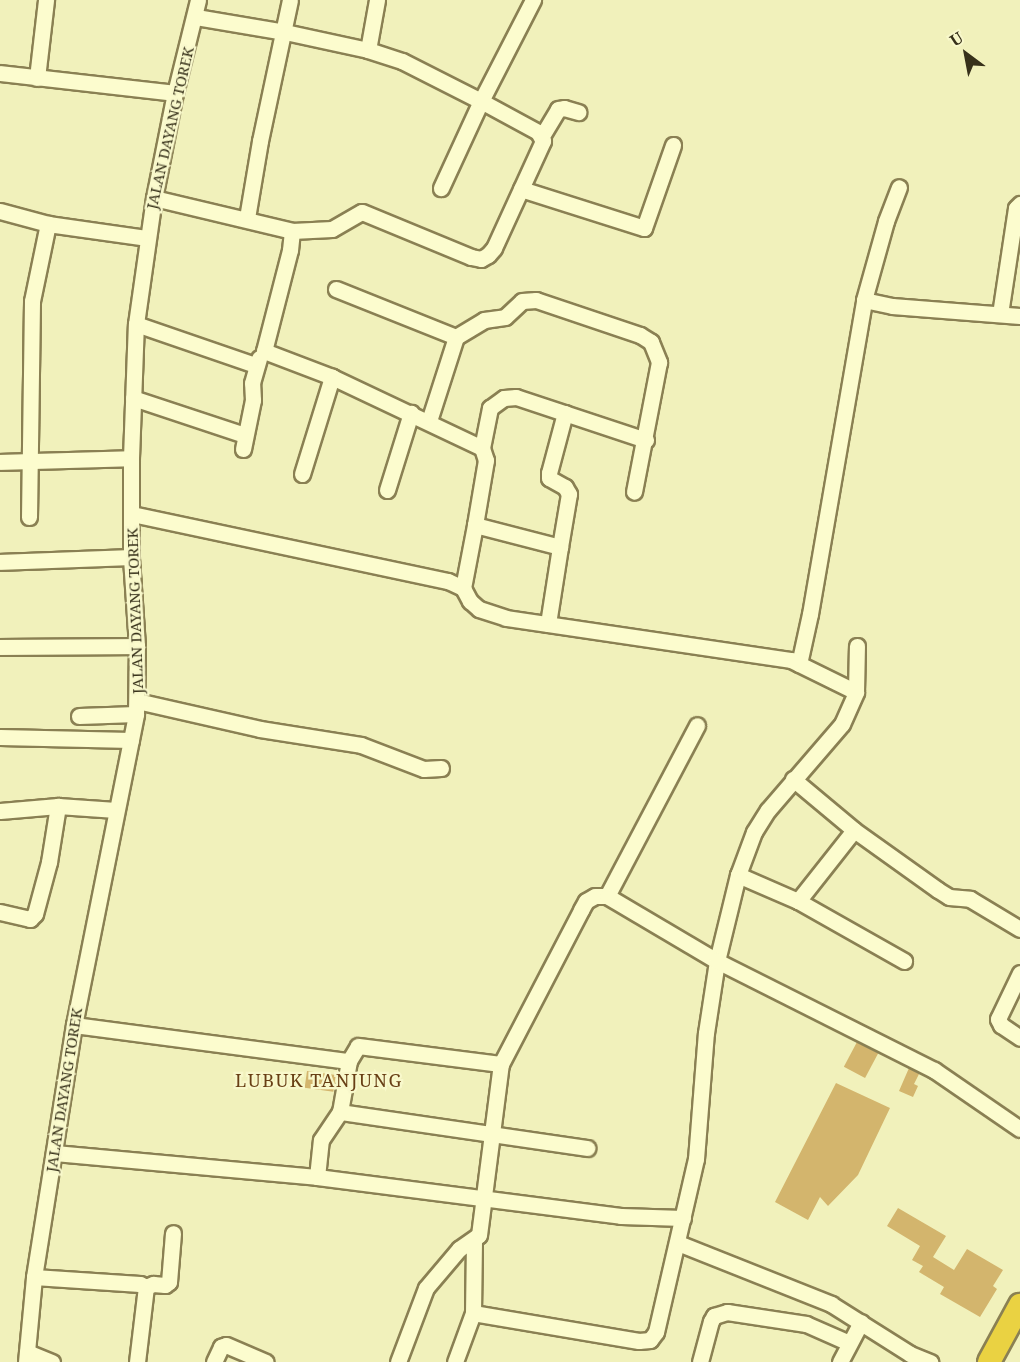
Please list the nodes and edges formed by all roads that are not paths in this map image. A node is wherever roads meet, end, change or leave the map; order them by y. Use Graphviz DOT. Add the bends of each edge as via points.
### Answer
graph roads {
  1 [pos="46,0"];
  2 [pos="198,0"];
  3 [pos="290,0"];
  4 [pos="377,0"];
  5 [pos="533,0"];
  6 [pos="196,18"];
  7 [pos="285,32"];
  8 [pos="368,50"];
  9 [pos="0,72"];
  10 [pos="37,78"];
  11 [pos="175,93"];
  12 [pos="481,101"];
  13 [pos="578,112"];
  14 [pos="542,136"];
  15 [pos="674,145"];
  16 [pos="899,187"];
  17 [pos="441,188"];
  18 [pos="521,189"];
  19 [pos="154,198"];
  20 [pos="1020,204"];
  21 [pos="0,211"];
  22 [pos="247,218"];
  23 [pos="48,224"];
  24 [pos="292,231"];
  25 [pos="146,238"];
  26 [pos="336,289"];
  27 [pos="864,300"];
  28 [pos="1000,314"];
  29 [pos="1020,316"];
  30 [pos="136,324"];
  31 [pos="456,337"];
  32 [pos="264,351"];
  33 [pos="255,365"];
  34 [pos="332,377"];
  35 [pos="133,398"];
  36 [pos="411,413"];
  37 [pos="565,414"];
  38 [pos="429,421"];
  39 [pos="646,440"];
  40 [pos="482,448"];
  41 [pos="131,458"];
  42 [pos="0,462"];
  43 [pos="28,462"];
  44 [pos="302,474"];
  45 [pos="387,490"];
  46 [pos="634,492"];
  47 [pos="132,514"];
  48 [pos="29,517"];
  49 [pos="475,525"];
  50 [pos="560,547"];
  51 [pos="131,557"];
  52 [pos="0,562"];
  53 [pos="463,588"];
  54 [pos="548,624"];
  55 [pos="137,646"];
  56 [pos="857,646"];
  57 [pos="0,647"];
  58 [pos="799,664"];
  59 [pos="856,692"];
  60 [pos="137,707"];
  61 [pos="79,716"];
  62 [pos="697,725"];
  63 [pos="0,738"];
  64 [pos="131,740"];
  65 [pos="441,768"];
  66 [pos="793,779"];
  67 [pos="58,806"];
  68 [pos="116,810"];
  69 [pos="0,811"];
  70 [pos="854,830"];
  71 [pos="738,875"];
  72 [pos="607,896"];
  73 [pos="798,901"];
  74 [pos="0,912"];
  75 [pos="1020,929"];
  76 [pos="717,960"];
  77 [pos="904,961"];
  78 [pos="1020,973"];
  79 [pos="74,1025"];
  80 [pos="1020,1038"];
  81 [pos="349,1061"];
  82 [pos="501,1064"];
  83 [pos="340,1112"];
  84 [pos="1020,1129"];
  85 [pos="490,1134"];
  86 [pos="587,1148"];
  87 [pos="54,1153"];
  88 [pos="317,1177"];
  89 [pos="484,1200"];
  90 [pos="683,1218"];
  91 [pos="173,1233"];
  92 [pos="474,1239"];
  93 [pos="678,1243"];
  94 [pos="34,1276"];
  95 [pos="146,1287"];
  96 [pos="1020,1305"];
  97 [pos="472,1314"];
  98 [pos="861,1322"];
  99 [pos="849,1343"];
  100 [pos="26,1357"];
  101 [pos="52,1362"];
  102 [pos="137,1362"];
  103 [pos="214,1362"];
  104 [pos="266,1362"];
  105 [pos="398,1362"];
  106 [pos="455,1362"];
  107 [pos="700,1362"];
  108 [pos="840,1362"];
  109 [pos="930,1362"];
  110 [pos="989,1362"];
  1 -- 10 [label="street"];
  2 -- 6 [label="street, JALAN DAYANG TOREK"];
  3 -- 7 [label="street"];
  4 -- 8 [label="street"];
  5 -- 12 [label="street"];
  6 -- 7 [label="street"];
  6 -- 11 [label="street, JALAN DAYANG TOREK"];
  7 -- 8 [label="street"];
  7 -- 22 [label="street"];
  8 -- 12 [label="street" via="402,61"];
  9 -- 10 [label="street"];
  10 -- 11 [label="street"];
  11 -- 19 [label="street, JALAN DAYANG TOREK"];
  12 -- 14 [label="street"];
  12 -- 17 [label="street"];
  13 -- 14 [label="street" via="558,109"];
  14 -- 18 [label="street"];
  15 -- 18 [label="street" via="644,228"];
  16 -- 27 [label="street"];
  18 -- 24 [label="street" via="494,248 481,259 362,212 332,230"];
  19 -- 22 [label="street"];
  19 -- 25 [label="street, JALAN DAYANG TOREK"];
  20 -- 28 [label="street" via="1016,208"];
  21 -- 23 [label="street"];
  22 -- 24 [label="street"];
  23 -- 25 [label="street"];
  23 -- 43 [label="street" via="32,301"];
  24 -- 32 [label="street"];
  25 -- 30 [label="street, JALAN DAYANG TOREK"];
  26 -- 31 [label="street"];
  27 -- 28 [label="street" via="892,306"];
  27 -- 58 [label="street"];
  28 -- 29 [label="street"];
  30 -- 33 [label="street"];
  30 -- 35 [label="street, JALAN DAYANG TOREK"];
  31 -- 38 [label="street"];
  31 -- 39 [label="street" via="484,320 505,317 528,300 640,335 651,342 659,362"];
  32 -- 33 [label="street"];
  32 -- 34 [label="street"];
  33 -- 35 [label="street" via="244,442"];
  34 -- 36 [label="street"];
  34 -- 44 [label="street"];
  35 -- 41 [label="street, JALAN DAYANG TOREK"];
  36 -- 38 [label="street"];
  36 -- 45 [label="street"];
  37 -- 39 [label="street"];
  37 -- 40 [label="street" via="516,397 504,398 490,408"];
  37 -- 50 [label="street" via="549,473 552,481 565,487 569,494"];
  38 -- 40 [label="street"];
  39 -- 46 [label="street"];
  40 -- 49 [label="street" via="486,460"];
  41 -- 43 [label="street"];
  41 -- 47 [label="street, JALAN DAYANG TOREK"];
  42 -- 43 [label="street"];
  43 -- 48 [label="street"];
  47 -- 51 [label="street, JALAN DAYANG TOREK"];
  47 -- 53 [label="street" via="448,581"];
  49 -- 50 [label="street"];
  49 -- 53 [label="street"];
  50 -- 54 [label="street"];
  51 -- 52 [label="street"];
  51 -- 55 [label="street, JALAN DAYANG TOREK"];
  53 -- 54 [label="street" via="479,609 506,618"];
  54 -- 58 [label="street" via="753,653"];
  55 -- 57 [label="street"];
  55 -- 60 [label="street, JALAN DAYANG TOREK"];
  56 -- 59 [label="street"];
  58 -- 59 [label="street"];
  59 -- 66 [label="street" via="842,724"];
  60 -- 61 [label="street"];
  60 -- 64 [label="street, JALAN DAYANG TOREK"];
  60 -- 65 [label="street" via="361,744 424,768"];
  62 -- 72 [label="street"];
  63 -- 64 [label="street"];
  64 -- 68 [label="street, JALAN DAYANG TOREK"];
  66 -- 70 [label="street"];
  66 -- 71 [label="street" via="754,832"];
  67 -- 68 [label="street"];
  67 -- 69 [label="street"];
  67 -- 74 [label="street" via="35,914 30,919"];
  68 -- 79 [label="street, JALAN DAYANG TOREK"];
  70 -- 73 [label="street"];
  70 -- 75 [label="street" via="938,891 949,897 970,899"];
  71 -- 73 [label="street"];
  71 -- 76 [label="street"];
  72 -- 76 [label="street"];
  72 -- 82 [label="street" via="586,901"];
  73 -- 77 [label="street"];
  76 -- 84 [label="street" via="934,1070"];
  76 -- 90 [label="street" via="706,1033 696,1160"];
  78 -- 80 [label="street" via="998,1019"];
  79 -- 81 [label="street"];
  79 -- 87 [label="street, JALAN DAYANG TOREK"];
  81 -- 82 [label="street" via="353,1050 362,1045"];
  81 -- 83 [label="street"];
  82 -- 85 [label="street"];
  83 -- 85 [label="street"];
  83 -- 88 [label="street" via="321,1140"];
  85 -- 86 [label="street"];
  85 -- 89 [label="street"];
  87 -- 88 [label="street"];
  87 -- 94 [label="street, JALAN DAYANG TOREK"];
  88 -- 89 [label="street"];
  89 -- 90 [label="street" via="621,1216"];
  89 -- 92 [label="street" via="481,1231"];
  90 -- 93 [label="street"];
  91 -- 95 [label="street" via="168,1283"];
  92 -- 97 [label="street"];
  92 -- 105 [label="street" via="459,1249 426,1288"];
  93 -- 97 [label="street" via="656,1332 650,1340"];
  93 -- 98 [label="street" via="809,1293"];
  94 -- 95 [label="street"];
  94 -- 100 [label="street, JALAN DAYANG TOREK"];
  95 -- 102 [label="street"];
  96 -- 110 [label="highway"];
  97 -- 106 [label="street"];
  98 -- 99 [label="street"];
  98 -- 109 [label="street" via="910,1354"];
  99 -- 107 [label="street" via="806,1324 727,1312 711,1321"];
  99 -- 108 [label="street"];
  100 -- 101 [label="street"];
  103 -- 104 [label="street" via="226,1345"];
}
